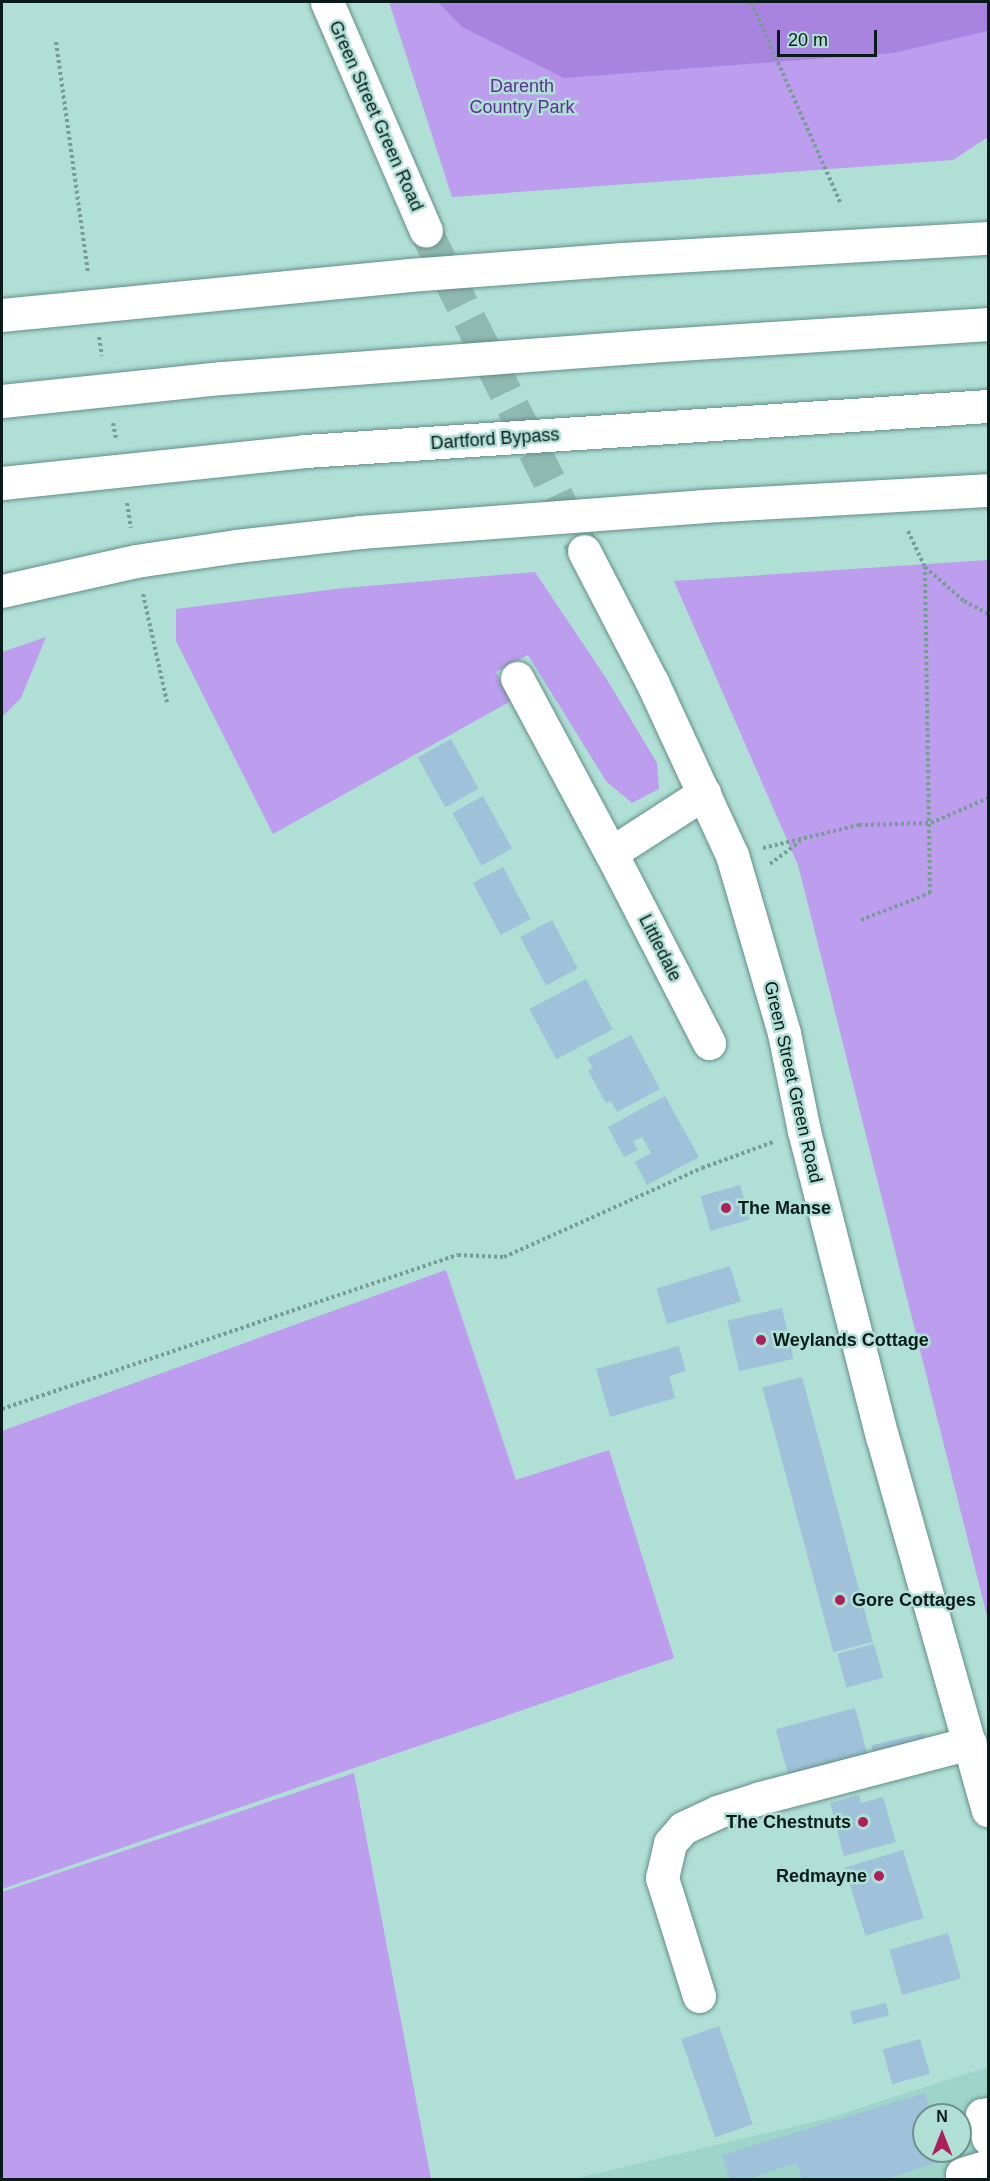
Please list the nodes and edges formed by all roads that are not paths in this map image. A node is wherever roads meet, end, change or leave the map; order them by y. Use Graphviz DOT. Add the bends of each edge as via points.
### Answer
graph roads {
  1 [pos="327,2"];
  2 [pos="426,231"];
  3 [pos="988,238"];
  4 [pos="2,315"];
  5 [pos="988,324"];
  6 [pos="2,401"];
  7 [pos="988,406"];
  8 [pos="2,483"];
  9 [pos="988,490"];
  10 [pos="584,551"];
  11 [pos="2,591"];
  12 [pos="517,678"];
  13 [pos="704,793"];
  14 [pos="611,853"];
  15 [pos="709,1044"];
  16 [pos="969,1743"];
  17 [pos="988,1810"];
  18 [pos="699,1996"];
  19 [pos="988,2114"];
  20 [pos="988,2138"];
  21 [pos="988,2166"];
  22 [pos="964,2180"];
  1 -- 2 [label="main road, Green Street Green Road"];
  3 -- 4 [label="main road, bridge" via="409,275"];
  5 -- 6 [label="main road, bridge" via="222,378"];
  7 -- 8 [label="main road, Dartford Bypass, bridge" via="305,451"];
  9 -- 11 [label="main road, bridge" via="702,506 360,532 136,561"];
  10 -- 13 [label="main road, Green Street Green Road"];
  12 -- 14 [label="main road, Littledale"];
  13 -- 14 [label="main road"];
  13 -- 16 [label="main road, Green Street Green Road" via="732,855 784,1033 804,1131 879,1425"];
  14 -- 15 [label="main road, Littledale"];
  16 -- 17 [label="main road, Green Street Green Road"];
  16 -- 18 [label="main road" via="760,1798 682,1828 670,1843 662,1878"];
  19 -- 20 [label="main road" via="982,2115"];
  21 -- 22 [label="main road" via="962,2174"];
}
